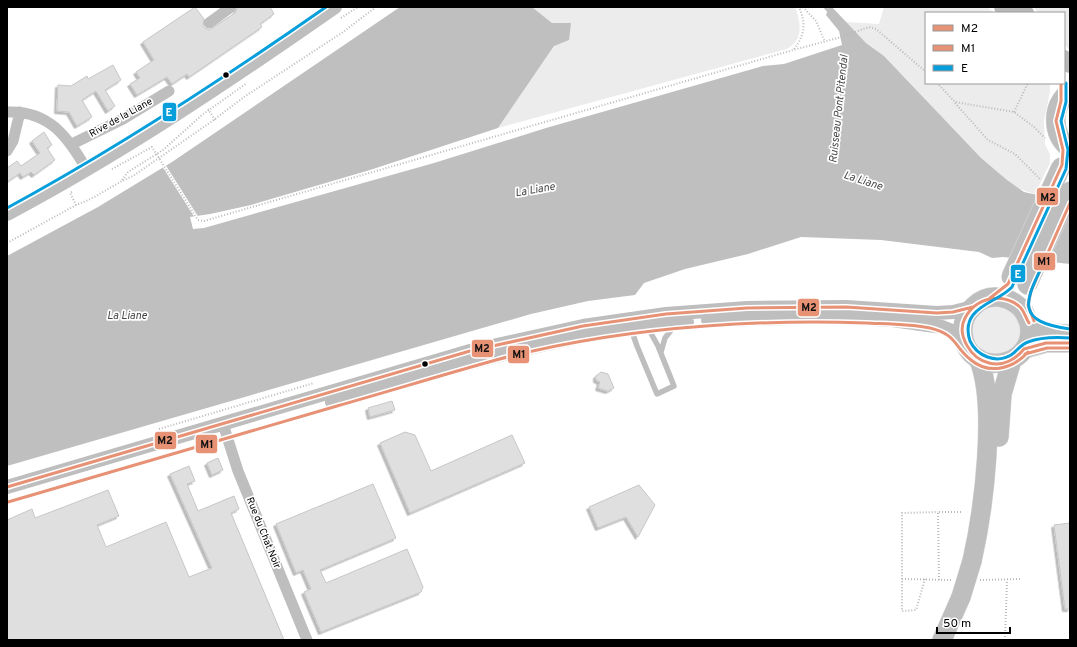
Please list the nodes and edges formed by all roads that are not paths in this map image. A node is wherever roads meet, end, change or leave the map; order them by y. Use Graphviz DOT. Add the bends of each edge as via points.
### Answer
graph roads {
  1 [pos="231,7"];
  2 [pos="336,7"];
  3 [pos="209,23"];
  4 [pos="169,91"];
  5 [pos="1064,92"];
  6 [pos="7,112"];
  7 [pos="20,112"];
  8 [pos="1059,143"];
  9 [pos="72,144"];
  10 [pos="7,151"];
  11 [pos="87,170"];
  12 [pos="1070,191"];
  13 [pos="7,214"];
  14 [pos="1019,281"];
  15 [pos="990,298"];
  16 [pos="973,307"];
  17 [pos="1026,318"];
  18 [pos="637,322"];
  19 [pos="678,322"];
  20 [pos="1070,334"];
  21 [pos="965,342"];
  22 [pos="1070,343"];
  23 [pos="661,353"];
  24 [pos="1018,354"];
  25 [pos="978,358"];
  26 [pos="224,429"];
  27 [pos="7,487"];
  28 [pos="7,497"];
  29 [pos="978,561"];
  30 [pos="967,597"];
  31 [pos="307,640"];
  32 [pos="942,640"];
  33 [pos="956,640"];
  1 -- 3 [label="street"];
  2 -- 11 [label="street" via="189,107"];
  4 -- 9 [label="street, Rive de la Liane" via="123,119"];
  5 -- 8 [label="highway" via="1056,121"];
  6 -- 7 [label="street"];
  7 -- 9 [label="street" via="48,122"];
  7 -- 10 [label="street" via="13,141"];
  8 -- 14 [label="highway, bridge" via="1064,156 1061,167"];
  9 -- 11 [label="street"];
  11 -- 13 [label="street"];
  12 -- 14 [label="highway, bridge"];
  14 -- 15 [label="highway"];
  14 -- 17 [label="highway"];
  15 -- 16 [label="highway" via="980,301"];
  15 -- 17 [label="highway" via="1001,297 1010,300"];
  16 -- 18 [label="street" via="937,313 846,307 758,307"];
  16 -- 21 [label="highway" via="964,323"];
  17 -- 20 [label="main road" via="1048,332"];
  17 -- 24 [label="highway" via="1029,335"];
  18 -- 19 [label="street"];
  18 -- 23 [label="lane"];
  18 -- 23 [label="lane" via="637,346 657,394 674,386"];
  18 -- 26 [label="street" via="566,329 484,348"];
  19 -- 21 [label="street" via="782,317 892,320 942,327 955,333"];
  19 -- 23 [label="lane" via="665,338"];
  21 -- 25 [label="highway"];
  22 -- 24 [label="main road" via="1046,343"];
  24 -- 25 [label="highway" via="1000,364 992,364"];
  24 -- 29 [label="highway" via="1001,399 995,499"];
  25 -- 29 [label="highway" via="984,380 987,422"];
  26 -- 27 [label="street"];
  26 -- 28 [label="street"];
  26 -- 31 [label="street, Rue du Chat Noir" via="238,471"];
  29 -- 30 [label="highway"];
  30 -- 32 [label="highway"];
  30 -- 33 [label="highway"];
}
